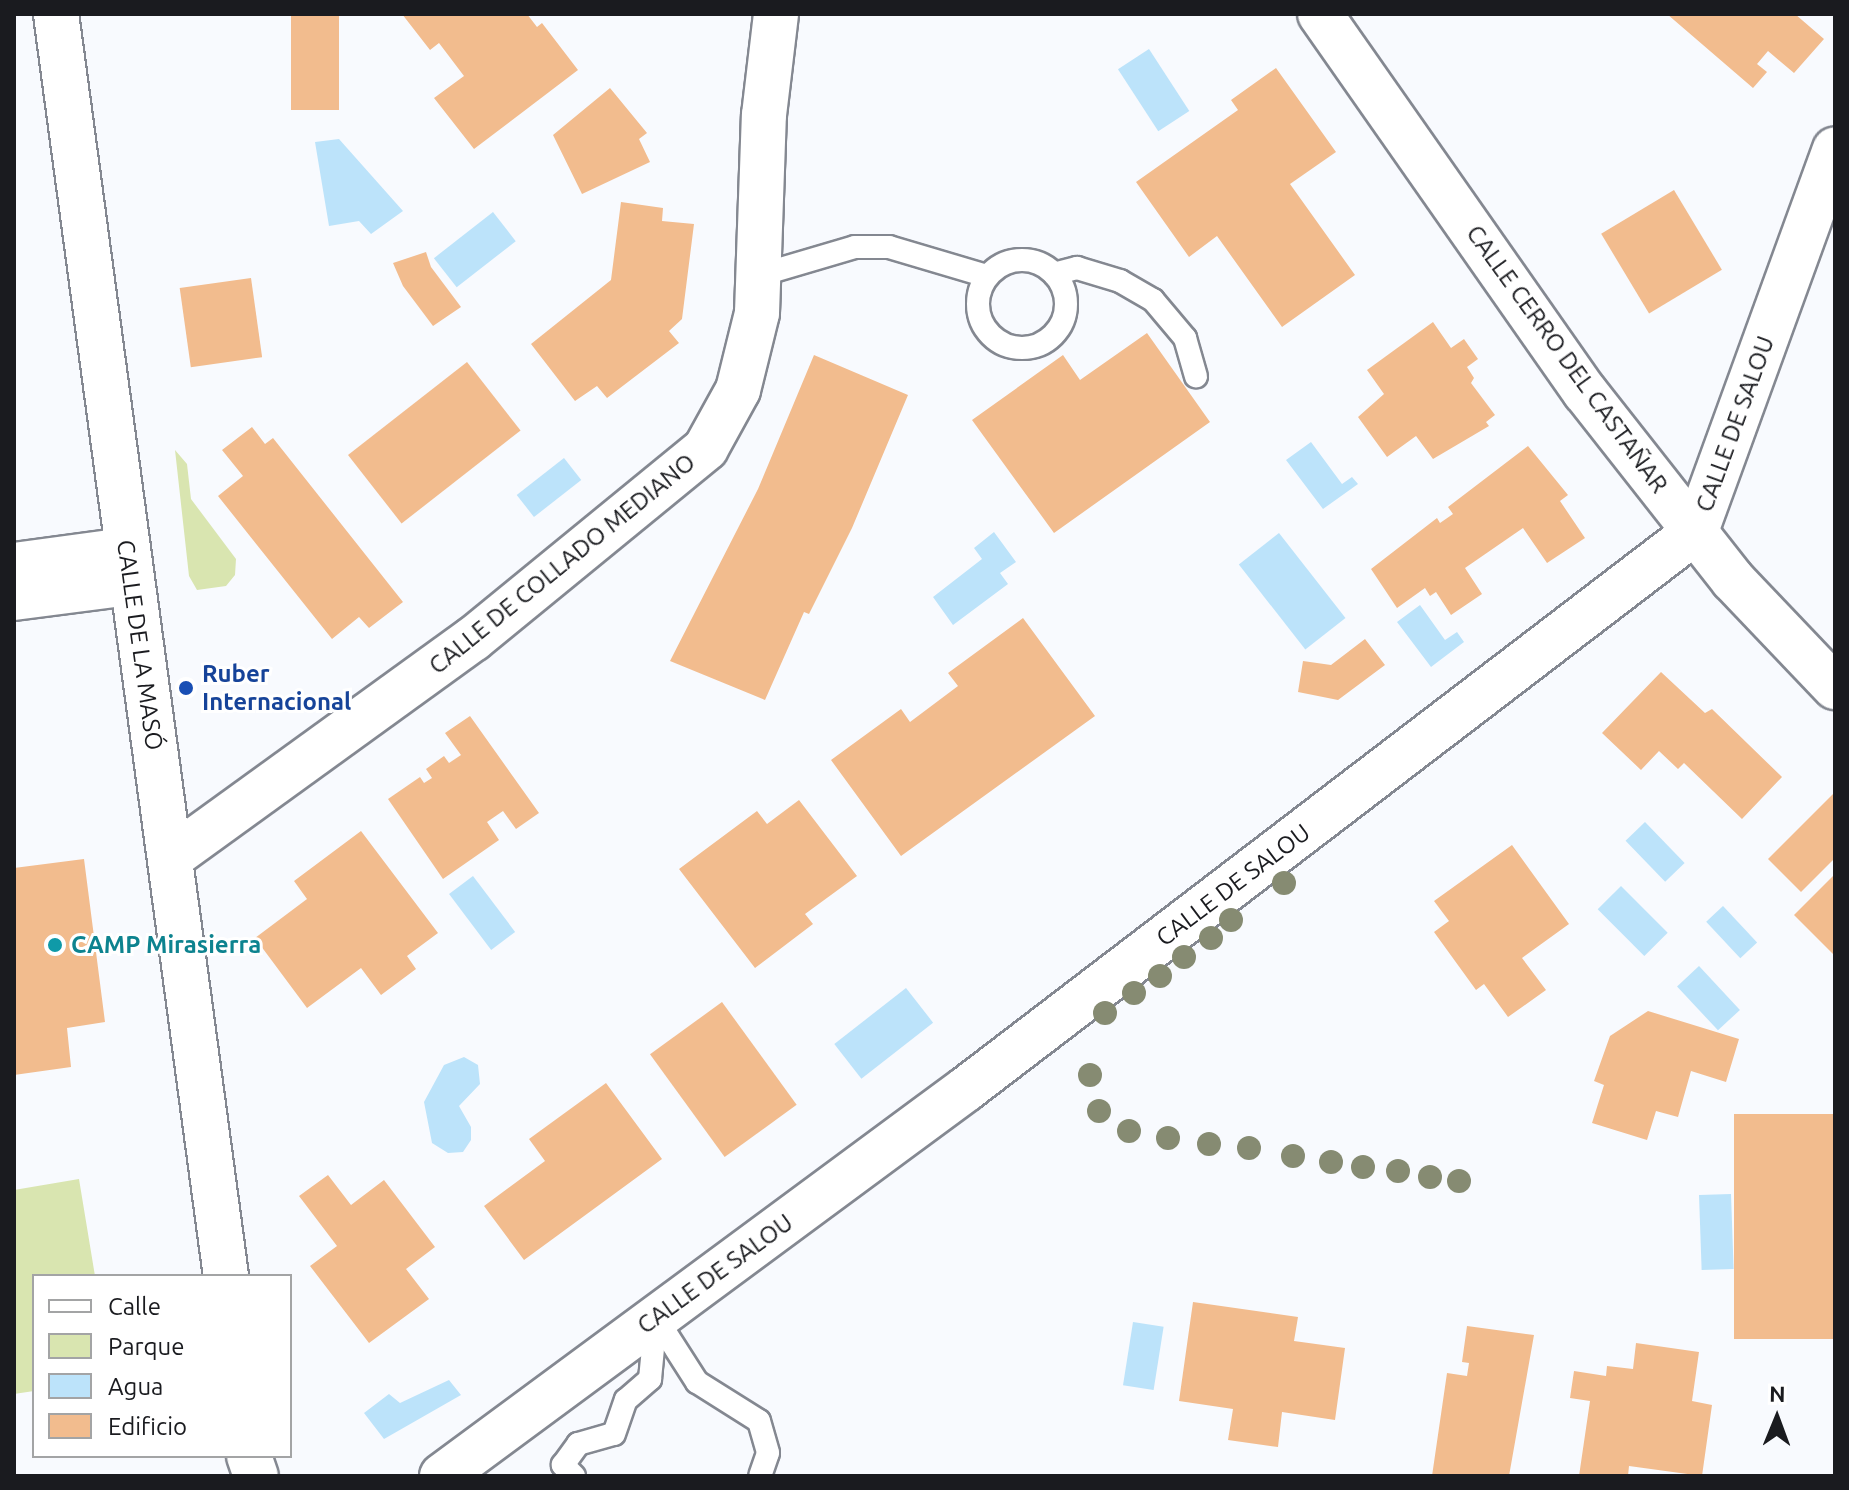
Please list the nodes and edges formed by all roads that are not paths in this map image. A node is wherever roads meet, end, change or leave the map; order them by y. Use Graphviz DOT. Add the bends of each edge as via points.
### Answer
graph roads {
  1 [pos="56,14"];
  2 [pos="776,14"];
  3 [pos="1320,14"];
  4 [pos="1835,150"];
  5 [pos="1054,274"];
  6 [pos="760,275"];
  7 [pos="987,276"];
  8 [pos="1196,376"];
  9 [pos="1696,531"];
  10 [pos="14,565"];
  11 [pos="128,567"];
  12 [pos="14,598"];
  13 [pos="1835,687"];
  14 [pos="173,856"];
  15 [pos="226,1274"];
  16 [pos="656,1318"];
  17 [pos="442,1476"];
  18 [pos="574,1476"];
  19 [pos="760,1476"];
  1 -- 11 [label="street, CALLE DE LA MASÓ"];
  2 -- 6 [label="street, CALLE DE COLLADO MEDIANO" via="764,115"];
  3 -- 9 [label="street, CALLE CERRO DEL CASTAÑAR" via="1585,392"];
  4 -- 9 [label="street, CALLE DE SALOU"];
  5 -- 7 [label="lane" via="1042,265 1013,261"];
  5 -- 7 [label="lane" via="1063,287 1064,317 1049,340 1022,349 995,340 979,317 980,289"];
  5 -- 8 [label="lane" via="1077,268 1120,281 1153,300 1185,338"];
  6 -- 7 [label="lane" via="855,247 889,247"];
  6 -- 14 [label="street, CALLE DE COLLADO MEDIANO" via="750,359 738,390 706,448 679,475 473,639"];
  9 -- 13 [label="street, CALLE CERRO DEL CASTAÑAR" via="1763,616"];
  9 -- 16 [label="street, CALLE DE SALOU" via="966,1089"];
  10 -- 11 [label="street"];
  11 -- 12 [label="street"];
  11 -- 14 [label="street, CALLE DE LA MASÓ"];
  14 -- 15 [label="street, CALLE DE LA MASÓ"];
  16 -- 17 [label="street, CALLE DE SALOU"];
  16 -- 18 [label="lane" via="650,1379 626,1400 614,1434 578,1444 563,1465"];
  16 -- 19 [label="lane" via="697,1382 759,1421 768,1453"];
}
